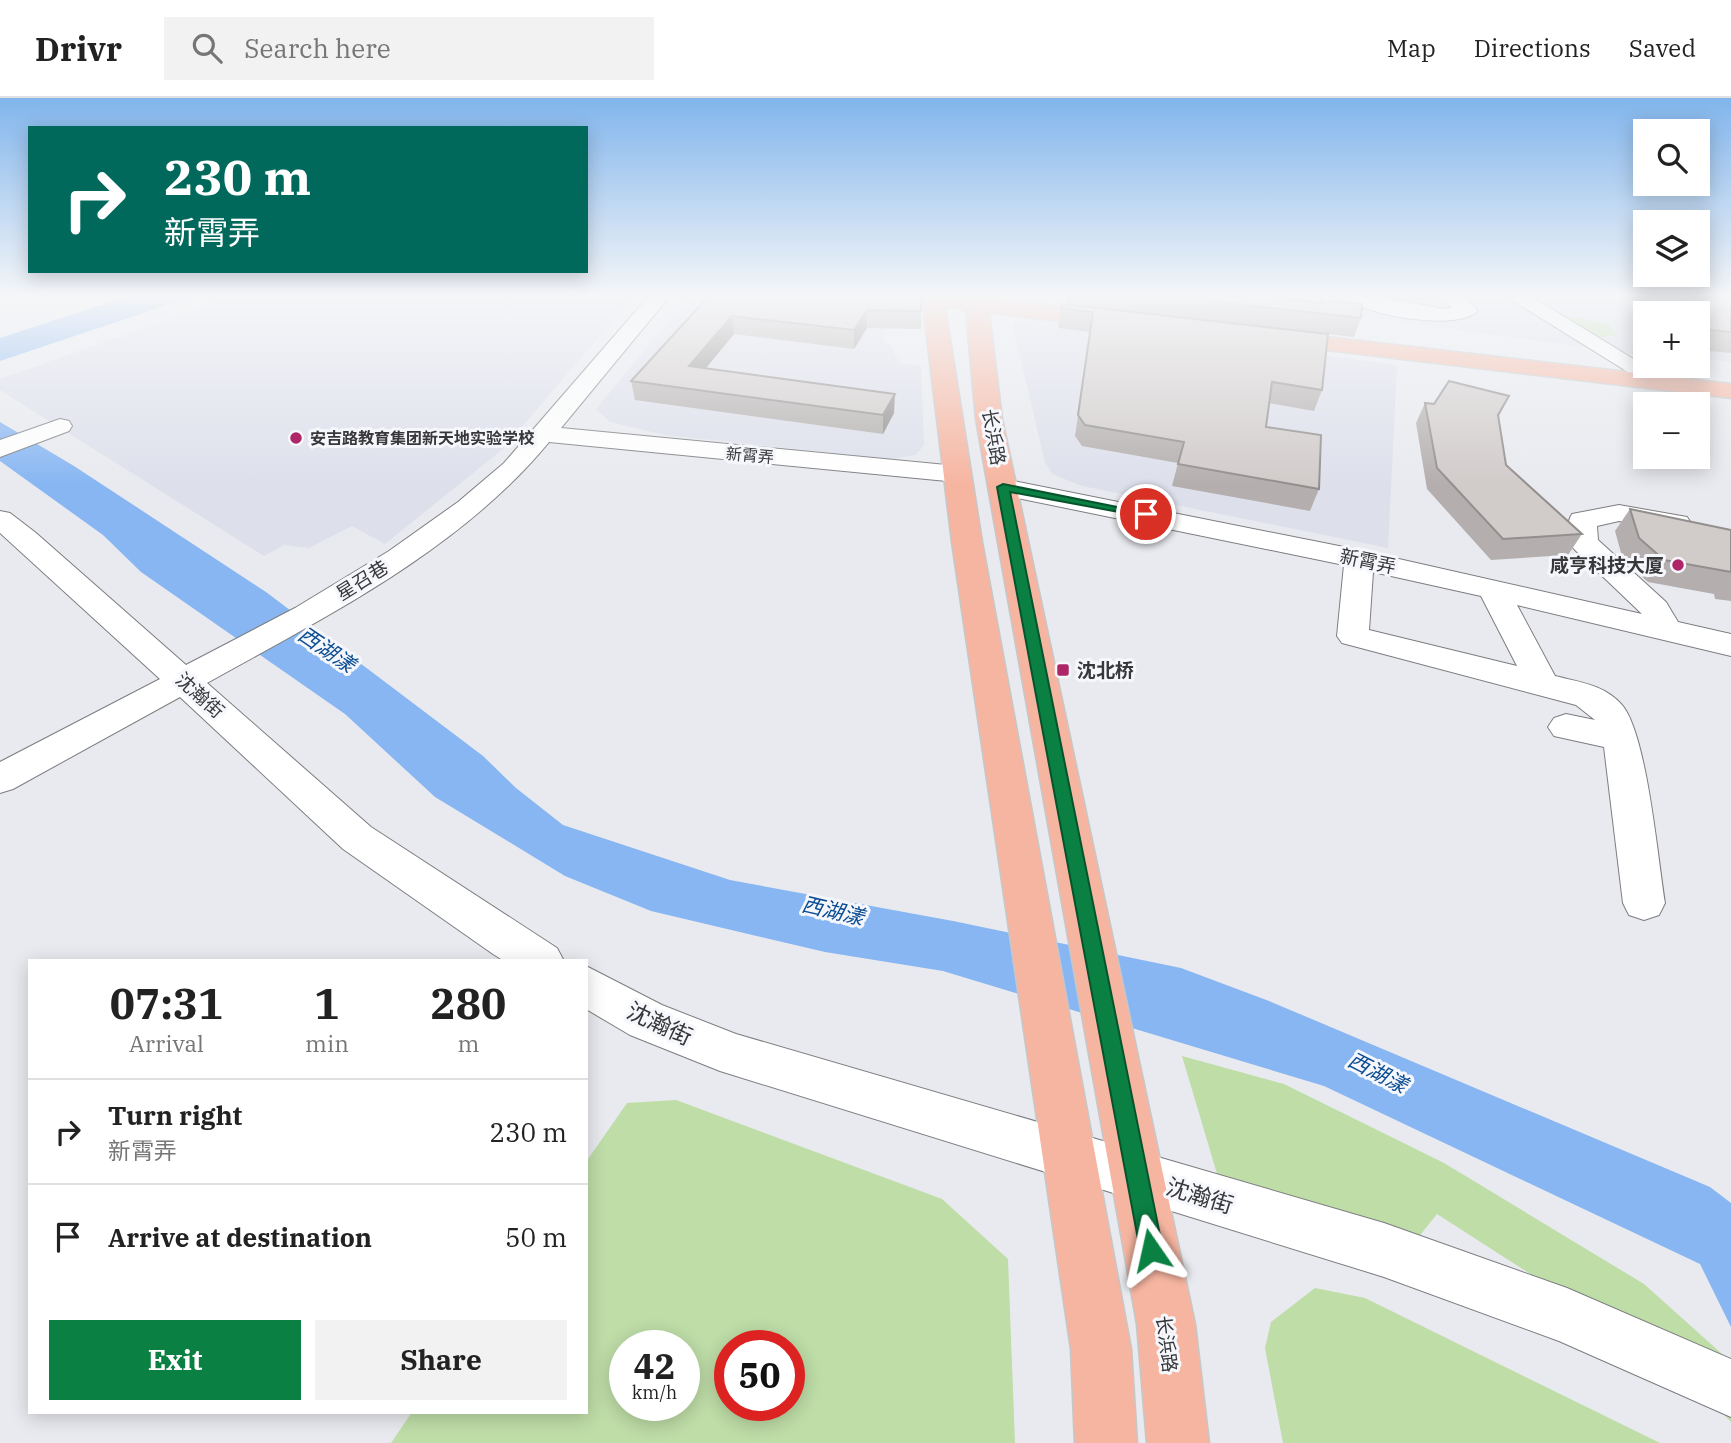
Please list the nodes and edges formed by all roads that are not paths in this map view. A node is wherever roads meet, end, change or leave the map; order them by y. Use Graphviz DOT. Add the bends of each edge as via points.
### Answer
graph roads {
  1 [pos="605,360"];
  2 [pos="938,360"];
  3 [pos="982,360"];
  4 [pos="1491,360"];
  5 [pos="1550,360"];
  6 [pos="1633,368"];
  7 [pos="1708,378"];
  8 [pos="1731,381"];
  9 [pos="1731,391"];
  10 [pos="60,426"];
  11 [pos="543,433"];
  12 [pos="0,449"];
  13 [pos="957,474"];
  14 [pos="1003,487"];
  15 [pos="0,519"];
  16 [pos="1694,534"];
  17 [pos="1359,559"];
  18 [pos="1493,589"];
  19 [pos="1667,630"];
  20 [pos="1731,645"];
  21 [pos="184,680"];
  22 [pos="1543,685"];
  23 [pos="1566,727"];
  24 [pos="1621,738"];
  25 [pos="0,779"];
  26 [pos="1644,903"];
  27 [pos="538,959"];
  28 [pos="588,987"];
  29 [pos="1070,1157"];
  30 [pos="1137,1176"];
  31 [pos="1710,1378"];
  32 [pos="1107,1443"];
  33 [pos="1178,1443"];
  1 -- 11 [label="street, 星召巷"];
  2 -- 13 [label="main road"];
  3 -- 14 [label="main road, 长浜路"];
  4 -- 9 [label="main road"];
  5 -- 6 [label="main road"];
  7 -- 8 [label="main road"];
  10 -- 12 [label="street"];
  11 -- 13 [label="street, 新霄弄"];
  11 -- 21 [label="street, 星召巷" via="513,469 468,508 399,557 306,615"];
  13 -- 29 [label="main road"];
  14 -- 17 [label="street, 新霄弄"];
  14 -- 30 [label="main road, 长浜路"];
  15 -- 21 [label="street, 沈瀚街"];
  16 -- 19 [label="street" via="1619,513 1582,520 1584,543 1656,609"];
  17 -- 18 [label="street, 新霄弄"];
  17 -- 22 [label="street" via="1353,636"];
  18 -- 19 [label="street, 新霄弄"];
  18 -- 22 [label="street"];
  19 -- 20 [label="street, 新霄弄"];
  21 -- 25 [label="street, 星召巷"];
  21 -- 27 [label="street, 沈瀚街" via="357,838"];
  22 -- 24 [label="street" via="1588,696 1610,714"];
  23 -- 24 [label="street"];
  24 -- 26 [label="street"];
  28 -- 29 [label="street, 沈瀚街" via="646,1020 736,1056"];
  29 -- 30 [label="street, 沈瀚街"];
  29 -- 32 [label="main road" via="1101,1349"];
  30 -- 31 [label="street, 沈瀚街" via="1384,1250 1567,1316"];
  30 -- 33 [label="main road, 长浜路" via="1166,1324"];
}
